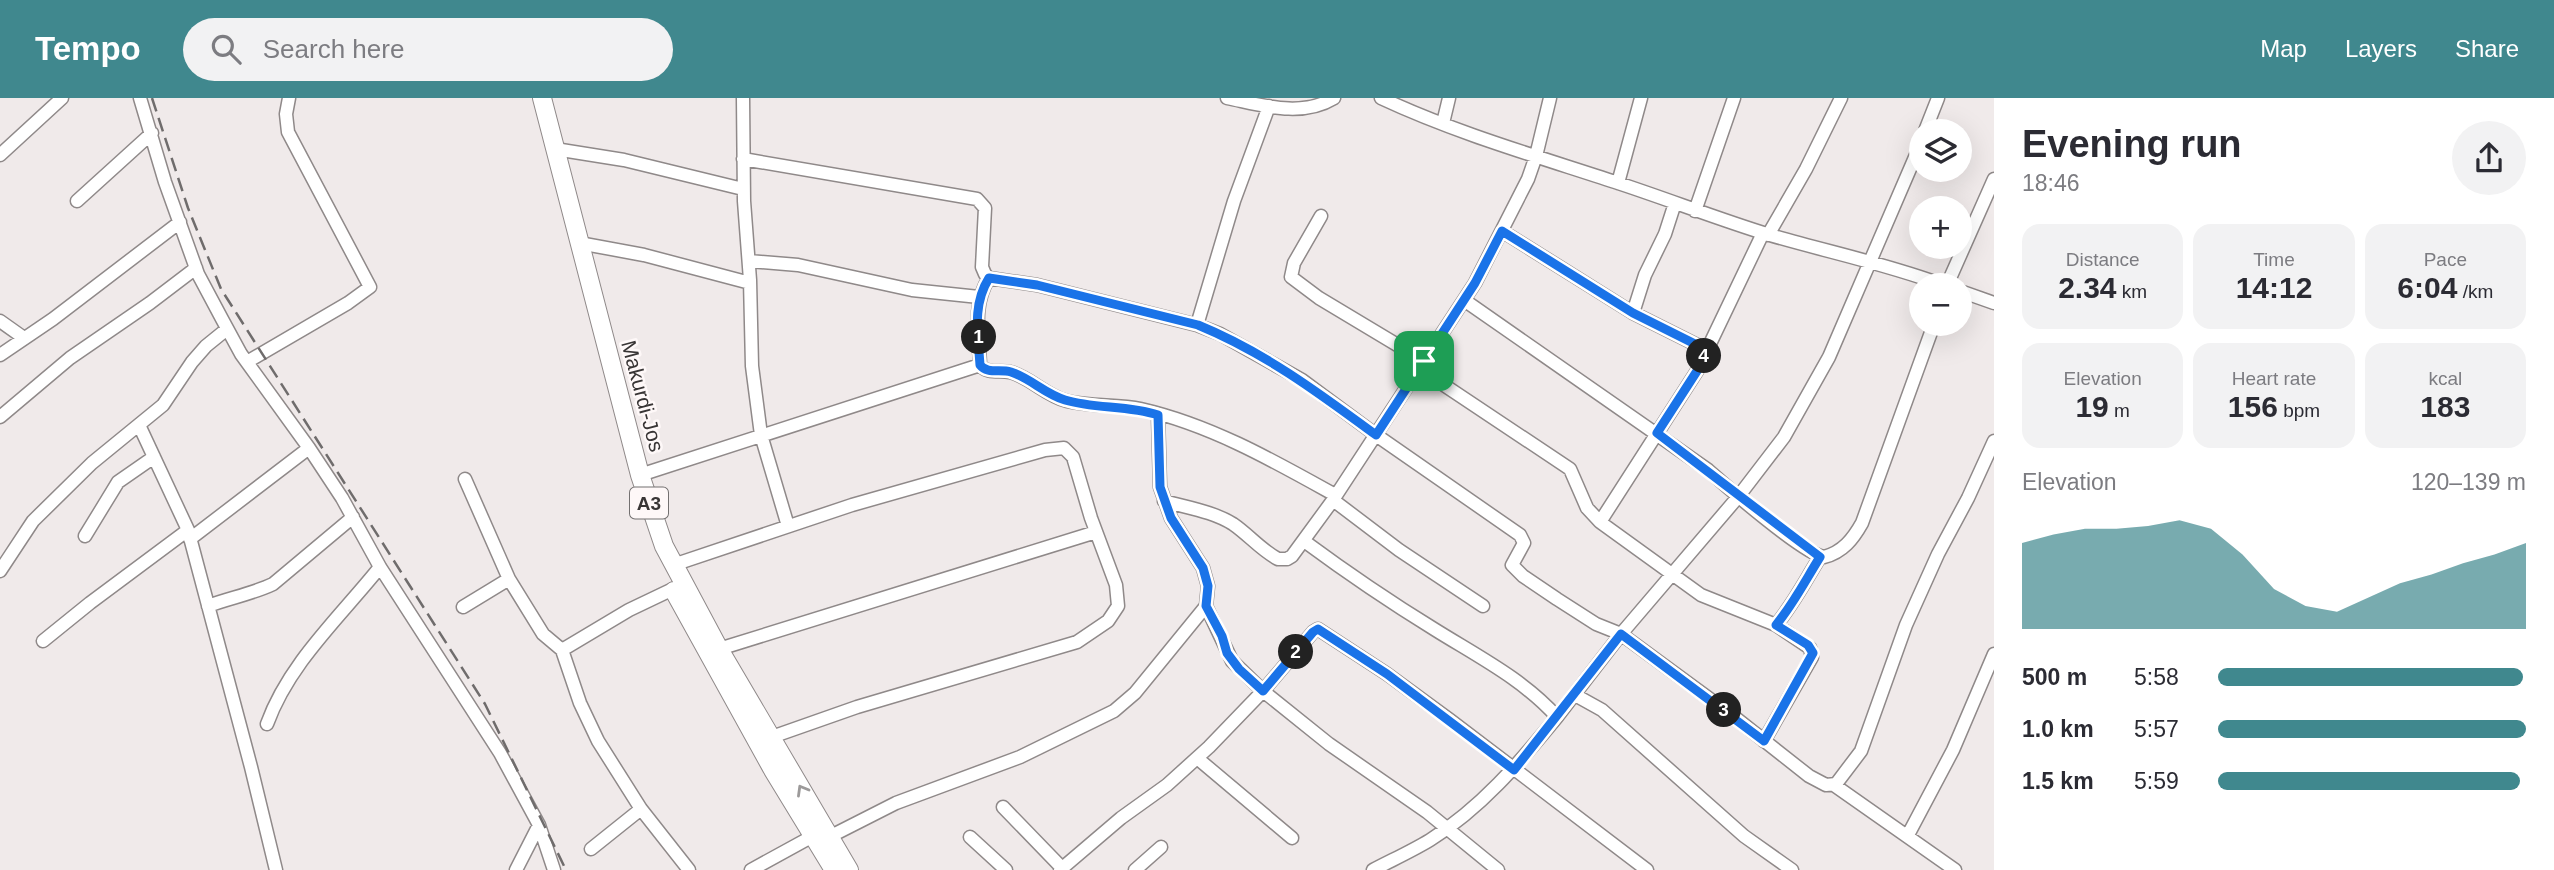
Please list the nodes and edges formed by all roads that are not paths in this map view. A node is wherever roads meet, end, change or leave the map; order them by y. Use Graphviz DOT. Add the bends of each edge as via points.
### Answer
graph roads {
  1 [pos="62,98"];
  2 [pos="139,98"];
  3 [pos="530,98"];
  4 [pos="541,98"];
  5 [pos="743,98"];
  6 [pos="1227,98"];
  7 [pos="1334,98"];
  8 [pos="1381,98"];
  9 [pos="1449,98"];
  10 [pos="1550,98"];
  11 [pos="1641,98"];
  12 [pos="1734,98"];
  13 [pos="1841,98"];
  14 [pos="1938,98"];
  15 [pos="286,99"];
  16 [pos="1246,100"];
  17 [pos="1269,106"];
  18 [pos="1930,119"];
  19 [pos="1443,123"];
  20 [pos="152,133"];
  21 [pos="555,149"];
  22 [pos="0,155"];
  23 [pos="1536,156"];
  24 [pos="743,159"];
  25 [pos="1909,171"];
  26 [pos="1994,179"];
  27 [pos="1618,183"];
  28 [pos="743,189"];
  29 [pos="77,201"];
  30 [pos="1675,203"];
  31 [pos="1695,211"];
  32 [pos="1321,216"];
  33 [pos="180,222"];
  34 [pos="1502,231"];
  35 [pos="1765,234"];
  36 [pos="579,243"];
  37 [pos="749,261"];
  38 [pos="1869,262"];
  39 [pos="196,268"];
  40 [pos="1909,273"];
  41 [pos="1951,273"];
  42 [pos="989,278"];
  43 [pos="750,283"];
  44 [pos="1972,295"];
  45 [pos="979,296"];
  46 [pos="1464,300"];
  47 [pos="1994,303"];
  48 [pos="1633,313"];
  49 [pos="0,321"];
  50 [pos="1198,325"];
  51 [pos="227,329"];
  52 [pos="1930,336"];
  53 [pos="24,338"];
  54 [pos="1707,350"];
  55 [pos="0,355"];
  56 [pos="247,362"];
  57 [pos="980,365"];
  58 [pos="1422,365"];
  59 [pos="1158,415"];
  60 [pos="0,417"];
  61 [pos="139,425"];
  62 [pos="1657,433"];
  63 [pos="1376,435"];
  64 [pos="761,436"];
  65 [pos="1994,441"];
  66 [pos="309,448"];
  67 [pos="154,457"];
  68 [pos="640,475"];
  69 [pos="465,479"];
  70 [pos="1334,497"];
  71 [pos="1738,497"];
  72 [pos="1164,501"];
  73 [pos="1184,507"];
  74 [pos="353,517"];
  75 [pos="1171,518"];
  76 [pos="1600,522"];
  77 [pos="788,526"];
  78 [pos="1096,532"];
  79 [pos="189,535"];
  80 [pos="85,536"];
  81 [pos="1304,541"];
  82 [pos="1820,557"];
  83 [pos="673,565"];
  84 [pos="380,567"];
  85 [pos="0,571"];
  86 [pos="1671,573"];
  87 [pos="509,579"];
  88 [pos="673,589"];
  89 [pos="208,606"];
  90 [pos="1206,606"];
  91 [pos="1483,606"];
  92 [pos="463,607"];
  93 [pos="1776,625"];
  94 [pos="1621,634"];
  95 [pos="43,641"];
  96 [pos="719,649"];
  97 [pos="562,650"];
  98 [pos="1994,654"];
  99 [pos="1263,691"];
  100 [pos="1575,695"];
  101 [pos="1557,717"];
  102 [pos="267,724"];
  103 [pos="764,740"];
  104 [pos="1764,741"];
  105 [pos="1197,758"];
  106 [pos="1514,770"];
  107 [pos="1834,785"];
  108 [pos="1003,807"];
  109 [pos="641,809"];
  110 [pos="539,825"];
  111 [pos="1447,828"];
  112 [pos="1908,835"];
  113 [pos="821,837"];
  114 [pos="970,837"];
  115 [pos="1292,838"];
  116 [pos="1161,847"];
  117 [pos="591,849"];
  118 [pos="1061,869"];
  119 [pos="276,870"];
  120 [pos="516,870"];
  121 [pos="554,870"];
  122 [pos="689,870"];
  123 [pos="751,870"];
  124 [pos="834,870"];
  125 [pos="849,870"];
  126 [pos="1006,870"];
  127 [pos="1135,870"];
  128 [pos="1373,870"];
  129 [pos="1498,870"];
  130 [pos="1647,870"];
  131 [pos="1792,870"];
  132 [pos="1955,870"];
  1 -- 22 [label="street"];
  2 -- 20 [label="street"];
  3 -- 88 [label="highway, Makurdi-Jos / A3" via="630,480"];
  4 -- 21 [label="highway, Makurdi-Jos / A3"];
  5 -- 24 [label="street"];
  6 -- 16 [label="street"];
  7 -- 17 [label="street" via="1306,110"];
  8 -- 19 [label="street"];
  9 -- 19 [label="street"];
  10 -- 23 [label="street"];
  11 -- 27 [label="street"];
  12 -- 31 [label="street"];
  13 -- 35 [label="street" via="1806,169"];
  14 -- 18 [label="street"];
  15 -- 56 [label="street" via="288,132 370,286"];
  16 -- 17 [label="street"];
  17 -- 50 [label="street" via="1234,201"];
  19 -- 23 [label="street"];
  20 -- 29 [label="street"];
  20 -- 33 [label="street"];
  21 -- 28 [label="street" via="624,160"];
  21 -- 36 [label="highway, Makurdi-Jos / A3"];
  23 -- 27 [label="street"];
  23 -- 34 [label="street"];
  24 -- 28 [label="street"];
  24 -- 42 [label="street" via="977,200 985,208 982,267"];
  25 -- 38 [label="street"];
  26 -- 41 [label="street"];
  27 -- 30 [label="street"];
  28 -- 37 [label="street"];
  30 -- 31 [label="street"];
  30 -- 48 [label="street"];
  31 -- 35 [label="street"];
  32 -- 58 [label="street" via="1294,263 1292,277"];
  33 -- 39 [label="street"];
  33 -- 53 [label="street"];
  34 -- 46 [label="street"];
  34 -- 48 [label="street"];
  35 -- 38 [label="street"];
  35 -- 54 [label="street"];
  36 -- 43 [label="street"];
  36 -- 68 [label="highway, Makurdi-Jos / A3"];
  37 -- 43 [label="street"];
  37 -- 45 [label="street" via="798,265 912,290"];
  38 -- 40 [label="street"];
  38 -- 71 [label="street" via="1804,404"];
  39 -- 51 [label="street"];
  39 -- 60 [label="street" via="70,358"];
  42 -- 45 [label="street"];
  42 -- 50 [label="street" via="1037,285"];
  43 -- 64 [label="street" via="752,366"];
  44 -- 47 [label="street"];
  45 -- 57 [label="street"];
  46 -- 58 [label="street"];
  46 -- 62 [label="street"];
  48 -- 54 [label="street"];
  49 -- 53 [label="street"];
  50 -- 63 [label="street" via="1278,365"];
  51 -- 56 [label="street"];
  51 -- 61 [label="street" via="192,362 163,405"];
  52 -- 82 [label="street" via="1862,523 1841,550"];
  53 -- 55 [label="street"];
  54 -- 62 [label="street"];
  56 -- 66 [label="street"];
  57 -- 59 [label="street" via="986,370 1012,372 1067,401"];
  57 -- 64 [label="street"];
  58 -- 63 [label="street"];
  58 -- 76 [label="street" via="1570,470 1587,508"];
  59 -- 70 [label="street" via="1241,444"];
  59 -- 72 [label="street"];
  61 -- 67 [label="street"];
  61 -- 85 [label="street" via="33,521"];
  62 -- 71 [label="street"];
  62 -- 76 [label="street"];
  63 -- 70 [label="street"];
  63 -- 94 [label="street" via="1520,535 1524,543 1512,565 1523,576 1596,624"];
  64 -- 68 [label="street"];
  64 -- 77 [label="street"];
  65 -- 107 [label="street" via="1906,625 1861,751"];
  66 -- 74 [label="street"];
  66 -- 79 [label="street"];
  67 -- 79 [label="street"];
  67 -- 80 [label="street" via="118,482"];
  68 -- 83 [label="highway, Makurdi-Jos / A3"];
  69 -- 87 [label="street"];
  70 -- 81 [label="street"];
  70 -- 91 [label="street" via="1399,550"];
  71 -- 82 [label="street"];
  71 -- 86 [label="street"];
  72 -- 73 [label="street"];
  72 -- 75 [label="street"];
  73 -- 75 [label="street"];
  73 -- 81 [label="street" via="1204,510 1233,524 1278,559 1292,556"];
  74 -- 84 [label="street"];
  74 -- 89 [label="street" via="272,584"];
  75 -- 90 [label="street" via="1203,568 1208,586"];
  76 -- 86 [label="street"];
  77 -- 78 [label="street" via="1056,447 1073,457"];
  77 -- 83 [label="street"];
  78 -- 96 [label="street"];
  78 -- 103 [label="street" via="1116,585 1118,606 1108,621 1077,642 857,707"];
  79 -- 89 [label="street"];
  79 -- 95 [label="street"];
  81 -- 101 [label="street" via="1514,678"];
  82 -- 93 [label="street"];
  83 -- 96 [label="highway, Makurdi-Jos / A3"];
  84 -- 102 [label="street" via="288,679"];
  84 -- 110 [label="street" via="493,742"];
  86 -- 93 [label="street" via="1700,596"];
  86 -- 94 [label="street"];
  87 -- 92 [label="street"];
  87 -- 97 [label="street" via="543,634"];
  88 -- 97 [label="street"];
  88 -- 103 [label="highway, Makurdi-Jos / A3"];
  89 -- 119 [label="street"];
  90 -- 99 [label="street" via="1232,661"];
  90 -- 113 [label="street" via="1135,693 1114,711 1020,757 896,803"];
  93 -- 104 [label="street" via="1813,653"];
  94 -- 100 [label="street"];
  94 -- 104 [label="street"];
  96 -- 103 [label="highway, Makurdi-Jos / A3"];
  97 -- 109 [label="street" via="598,741"];
  98 -- 112 [label="street" via="1953,750"];
  99 -- 105 [label="street"];
  99 -- 106 [label="street" via="1318,629 1387,674"];
  99 -- 111 [label="street"];
  100 -- 101 [label="street"];
  100 -- 131 [label="street" via="1602,710 1744,836"];
  101 -- 106 [label="street"];
  103 -- 113 [label="highway, Makurdi-Jos / A3"];
  104 -- 107 [label="street" via="1816,781"];
  105 -- 115 [label="street"];
  105 -- 118 [label="street"];
  106 -- 111 [label="street"];
  106 -- 130 [label="street"];
  107 -- 112 [label="street"];
  108 -- 118 [label="street"];
  109 -- 117 [label="street"];
  109 -- 122 [label="street"];
  110 -- 120 [label="street"];
  110 -- 121 [label="street"];
  111 -- 128 [label="street"];
  111 -- 129 [label="street"];
  112 -- 132 [label="street"];
  113 -- 123 [label="street"];
  113 -- 124 [label="highway, Makurdi-Jos / A3"];
  113 -- 125 [label="highway, Makurdi-Jos / A3"];
  114 -- 126 [label="street"];
  116 -- 127 [label="street"];
}
